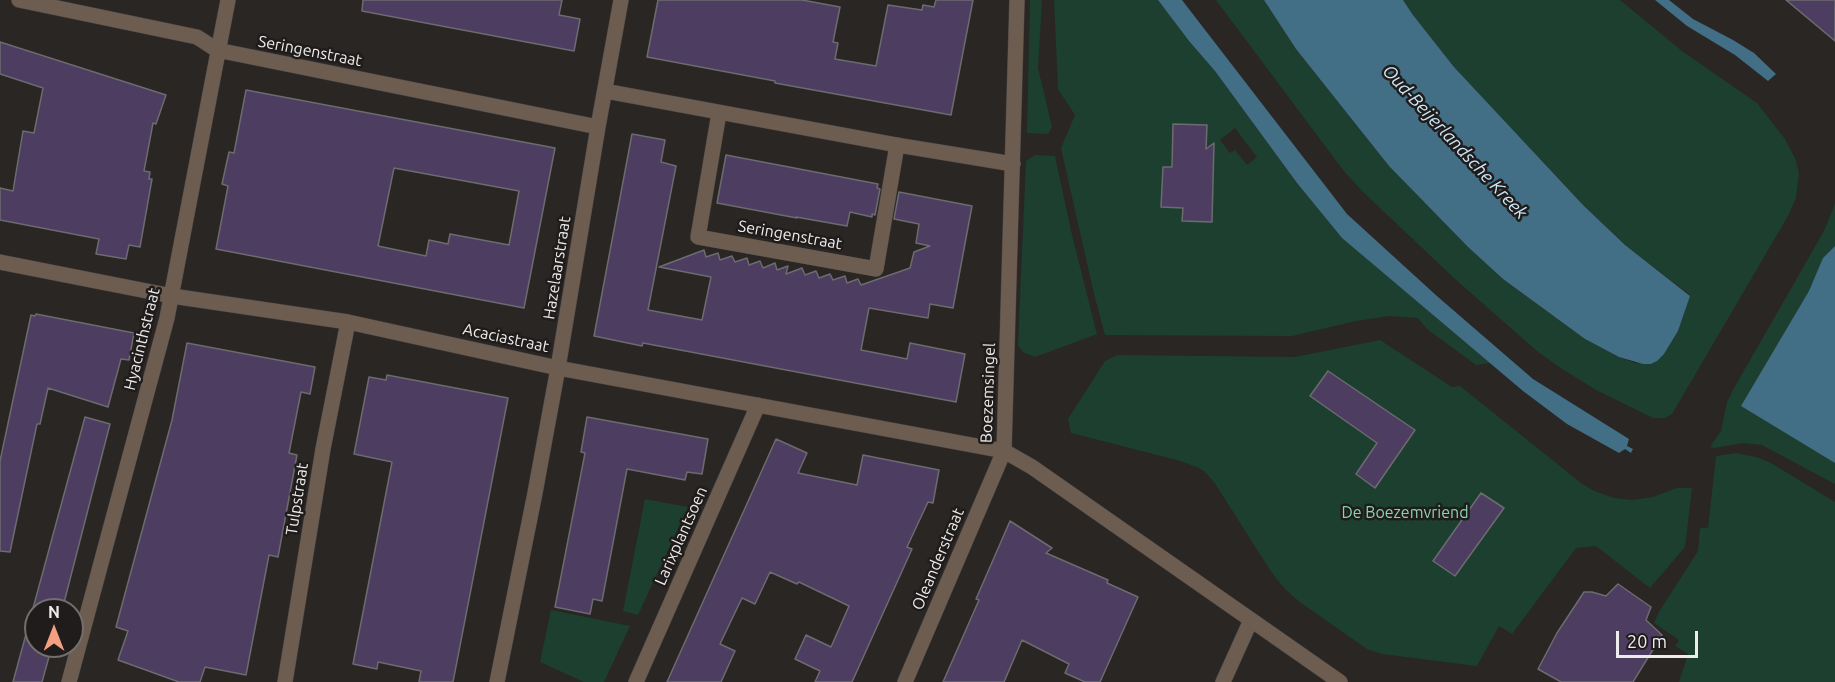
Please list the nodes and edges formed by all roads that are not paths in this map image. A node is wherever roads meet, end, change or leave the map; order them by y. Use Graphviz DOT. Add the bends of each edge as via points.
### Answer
graph roads {
  1 [pos="18,0"];
  2 [pos="228,0"];
  3 [pos="621,0"];
  4 [pos="1017,0"];
  5 [pos="217,50"];
  6 [pos="605,91"];
  7 [pos="719,113"];
  8 [pos="598,127"];
  9 [pos="897,146"];
  10 [pos="1013,164"];
  11 [pos="0,262"];
  12 [pos="171,296"];
  13 [pos="348,322"];
  14 [pos="558,368"];
  15 [pos="758,405"];
  16 [pos="1004,451"];
  17 [pos="1251,620"];
  18 [pos="69,682"];
  19 [pos="285,682"];
  20 [pos="497,682"];
  21 [pos="636,682"];
  22 [pos="905,682"];
  23 [pos="1223,682"];
  24 [pos="1340,682"];
  1 -- 5 [label="street, Seringenstraat" via="197,37"];
  2 -- 5 [label="street, Hyacinthstraat"];
  3 -- 6 [label="street, Hazelaarstraat"];
  4 -- 10 [label="street, Boezemsingel"];
  5 -- 8 [label="street, Seringenstraat"];
  5 -- 12 [label="street, Hyacinthstraat"];
  6 -- 7 [label="street"];
  6 -- 8 [label="street, Hazelaarstraat"];
  7 -- 9 [label="street"];
  7 -- 9 [label="street, Seringenstraat" via="698,237 876,269"];
  8 -- 14 [label="street, Hazelaarstraat"];
  9 -- 10 [label="street"];
  10 -- 16 [label="street, Boezemsingel"];
  11 -- 12 [label="street, Acaciastraat"];
  12 -- 13 [label="street, Acaciastraat"];
  12 -- 18 [label="street, Hyacinthstraat"];
  13 -- 14 [label="street, Acaciastraat"];
  13 -- 19 [label="street, Tulpstraat"];
  14 -- 15 [label="street, Acaciastraat"];
  14 -- 20 [label="street, Hazelaarstraat"];
  15 -- 16 [label="street, Acaciastraat"];
  15 -- 21 [label="street, Larixplantsoen"];
  16 -- 17 [label="street, Boezemsingel"];
  16 -- 22 [label="street, Oleanderstraat"];
  17 -- 23 [label="street"];
  17 -- 24 [label="street, Boezemsingel"];
}
